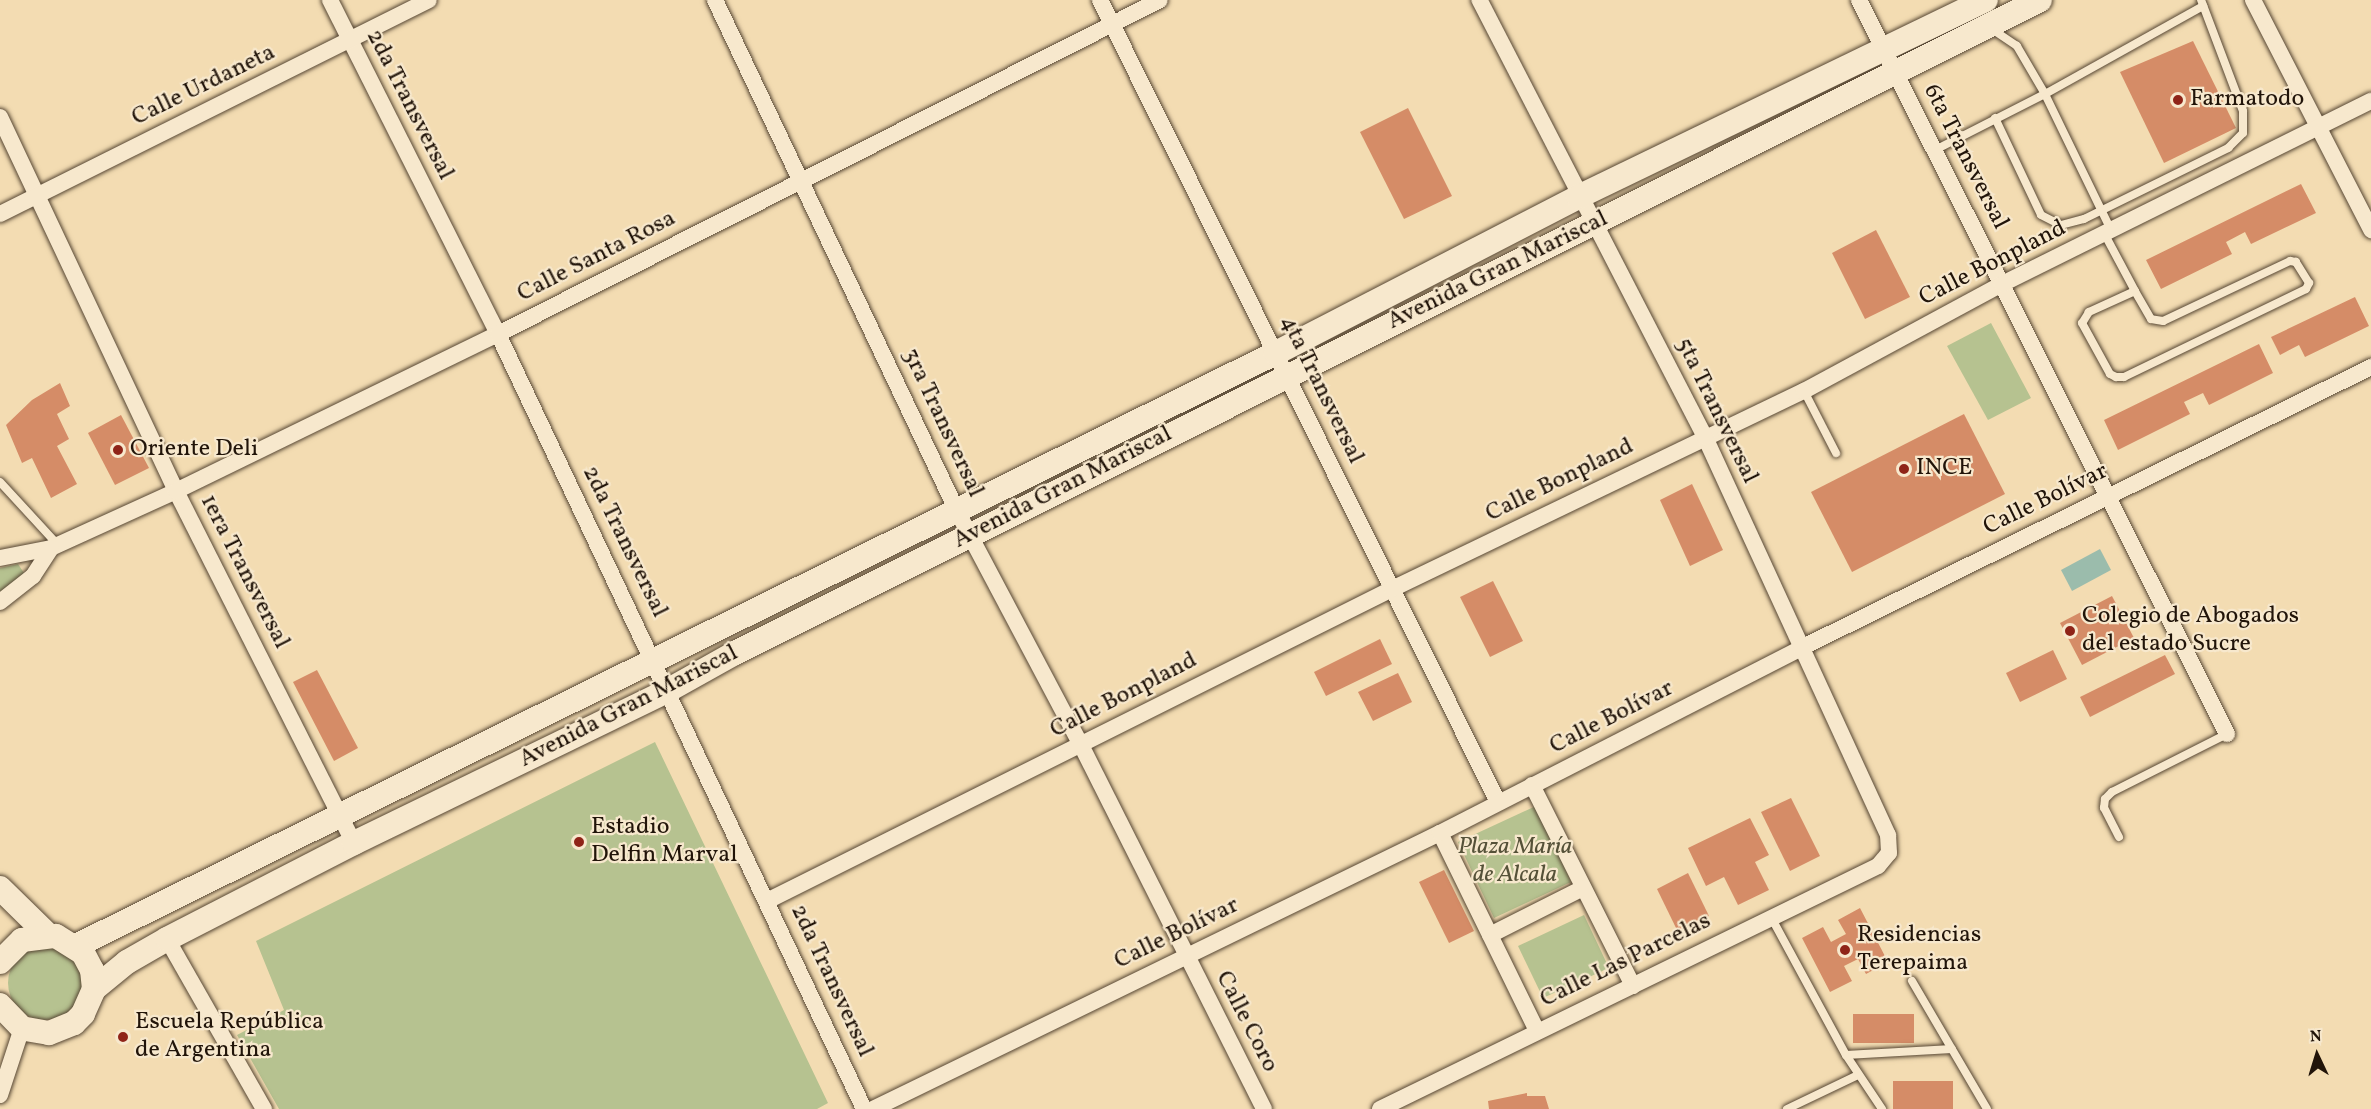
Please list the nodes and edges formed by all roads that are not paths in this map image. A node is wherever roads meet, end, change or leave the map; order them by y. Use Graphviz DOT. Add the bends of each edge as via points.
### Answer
graph roads {
  1 [pos="330,0"];
  2 [pos="429,0"];
  3 [pos="715,0"];
  4 [pos="1100,0"];
  5 [pos="1160,0"];
  6 [pos="1479,0"];
  7 [pos="1859,0"];
  8 [pos="1986,0"];
  9 [pos="2040,0"];
  10 [pos="2253,0"];
  11 [pos="2202,3"];
  12 [pos="1112,24"];
  13 [pos="1986,27"];
  14 [pos="350,40"];
  15 [pos="1884,50"];
  16 [pos="1895,72"];
  17 [pos="2045,94"];
  18 [pos="2371,101"];
  19 [pos="0,117"];
  20 [pos="1995,118"];
  21 [pos="2318,127"];
  22 [pos="1935,150"];
  23 [pos="801,182"];
  24 [pos="38,195"];
  25 [pos="1578,197"];
  26 [pos="2101,209"];
  27 [pos="0,214"];
  28 [pos="1593,224"];
  29 [pos="2371,230"];
  30 [pos="2107,232"];
  31 [pos="2002,284"];
  32 [pos="2135,291"];
  33 [pos="498,334"];
  34 [pos="1276,353"];
  35 [pos="2371,367"];
  36 [pos="1288,375"];
  37 [pos="1804,391"];
  38 [pos="1705,438"];
  39 [pos="1836,453"];
  40 [pos="0,482"];
  41 [pos="176,491"];
  42 [pos="2107,496"];
  43 [pos="956,509"];
  44 [pos="969,536"];
  45 [pos="54,546"];
  46 [pos="0,558"];
  47 [pos="1392,589"];
  48 [pos="0,602"];
  49 [pos="1801,648"];
  50 [pos="655,661"];
  51 [pos="667,691"];
  52 [pos="2227,735"];
  53 [pos="1081,745"];
  54 [pos="1532,785"];
  55 [pos="1498,802"];
  56 [pos="341,818"];
  57 [pos="1440,833"];
  58 [pos="2119,837"];
  59 [pos="354,843"];
  60 [pos="1889,853"];
  61 [pos="0,888"];
  62 [pos="1583,888"];
  63 [pos="767,901"];
  64 [pos="1771,918"];
  65 [pos="48,934"];
  66 [pos="1490,935"];
  67 [pos="167,939"];
  68 [pos="76,946"];
  69 [pos="1,952"];
  70 [pos="1185,957"];
  71 [pos="1912,981"];
  72 [pos="1633,986"];
  73 [pos="94,989"];
  74 [pos="0,1005"];
  75 [pos="22,1028"];
  76 [pos="1537,1030"];
  77 [pos="1952,1049"];
  78 [pos="1846,1055"];
  79 [pos="1858,1075"];
  80 [pos="0,1095"];
  81 [pos="264,1109"];
  82 [pos="864,1109"];
  83 [pos="873,1109"];
  84 [pos="1264,1109"];
  85 [pos="1380,1109"];
  86 [pos="1787,1109"];
  87 [pos="1882,1109"];
  88 [pos="1987,1109"];
  1 -- 14 [label="street, 2da Transversal"];
  2 -- 14 [label="street, Calle Urdaneta"];
  3 -- 23 [label="street, 3ra Transversal"];
  4 -- 12 [label="street, 4ta Transversal"];
  5 -- 12 [label="street, Calle Santa Rosa"];
  6 -- 25 [label="street, 5ta Transversal"];
  7 -- 15 [label="street, 6ta Transversal"];
  8 -- 15 [label="street, Avenida Gran Mariscal"];
  9 -- 13 [label="street, Avenida Gran Mariscal"];
  10 -- 21 [label="street"];
  11 -- 17 [label="lane"];
  11 -- 26 [label="lane" via="2243,111 2243,133 2239,140 2210,158"];
  12 -- 23 [label="street, Calle Santa Rosa"];
  12 -- 34 [label="street, 4ta Transversal"];
  13 -- 16 [label="street, Avenida Gran Mariscal"];
  13 -- 17 [label="lane" via="2017,46"];
  14 -- 24 [label="street, Calle Urdaneta"];
  14 -- 33 [label="street, 2da Transversal"];
  15 -- 16 [label="street, 6ta Transversal"];
  15 -- 25 [label="street, Avenida Gran Mariscal"];
  16 -- 22 [label="street, 6ta Transversal"];
  16 -- 28 [label="street, Avenida Gran Mariscal"];
  17 -- 20 [label="lane"];
  17 -- 26 [label="lane"];
  18 -- 21 [label="street, Calle Bonpland"];
  19 -- 24 [label="street, 1era Transversal"];
  20 -- 22 [label="lane"];
  20 -- 26 [label="lane" via="2041,214 2061,225"];
  21 -- 29 [label="street"];
  21 -- 30 [label="street, Calle Bonpland"];
  22 -- 31 [label="street, 6ta Transversal"];
  23 -- 33 [label="street, Calle Santa Rosa"];
  23 -- 43 [label="street, 3ra Transversal"];
  24 -- 27 [label="street, Calle Urdaneta"];
  24 -- 41 [label="street, 1era Transversal"];
  25 -- 28 [label="street, 5ta Transversal"];
  25 -- 34 [label="street, Avenida Gran Mariscal"];
  26 -- 30 [label="lane"];
  28 -- 36 [label="street, Avenida Gran Mariscal"];
  28 -- 38 [label="street, 5ta Transversal"];
  30 -- 31 [label="street, Calle Bonpland"];
  30 -- 32 [label="lane"];
  31 -- 37 [label="street, Calle Bonpland"];
  31 -- 42 [label="street, 6ta Transversal"];
  32 -- 32 [label="lane" via="2151,319 2163,321 2290,261 2296,262 2309,283 2306,289 2124,377 2116,377 2110,374 2082,323 2083,317"];
  33 -- 41 [label="street, Calle Santa Rosa"];
  33 -- 50 [label="street, 2da Transversal"];
  34 -- 36 [label="street, 4ta Transversal"];
  34 -- 43 [label="street, Avenida Gran Mariscal"];
  35 -- 42 [label="street, Calle Bolívar"];
  36 -- 44 [label="street, Avenida Gran Mariscal"];
  36 -- 47 [label="street, 4ta Transversal"];
  37 -- 38 [label="street, Calle Bonpland"];
  37 -- 39 [label="lane"];
  38 -- 47 [label="street, Calle Bonpland"];
  38 -- 49 [label="street, 5ta Transversal"];
  40 -- 45 [label="lane"];
  41 -- 45 [label="street, Calle Santa Rosa"];
  41 -- 56 [label="street, 1era Transversal"];
  42 -- 49 [label="street, Calle Bolívar"];
  42 -- 52 [label="street, 6ta Transversal"];
  43 -- 44 [label="street, 3ra Transversal"];
  43 -- 50 [label="street, Avenida Gran Mariscal"];
  44 -- 51 [label="street, Avenida Gran Mariscal"];
  44 -- 53 [label="street, 3ra Transversal"];
  45 -- 46 [label="street, Calle Santa Rosa"];
  45 -- 48 [label="street" via="33,576"];
  47 -- 53 [label="street, Calle Bonpland"];
  47 -- 55 [label="street, 4ta Transversal"];
  49 -- 54 [label="street, Calle Bolívar"];
  49 -- 60 [label="street, 5ta Transversal" via="1888,835"];
  50 -- 51 [label="street, 2da Transversal"];
  50 -- 56 [label="street, Avenida Gran Mariscal"];
  51 -- 59 [label="street, Avenida Gran Mariscal"];
  51 -- 63 [label="street, 2da Transversal"];
  52 -- 58 [label="lane" via="2112,792 2105,799 2104,808"];
  53 -- 63 [label="street, Calle Bonpland"];
  53 -- 70 [label="street, 3ra Transversal"];
  54 -- 55 [label="street, Calle Bolívar"];
  54 -- 62 [label="street"];
  55 -- 57 [label="street, Calle Bolívar"];
  56 -- 59 [label="street, 1era Transversal"];
  56 -- 68 [label="street, Avenida Gran Mariscal"];
  57 -- 66 [label="street"];
  57 -- 70 [label="street, Calle Bolívar"];
  59 -- 67 [label="street, Avenida Gran Mariscal"];
  60 -- 64 [label="street, Calle Las Parcelas" via="1878,866"];
  61 -- 65 [label="street"];
  62 -- 66 [label="street"];
  62 -- 72 [label="street"];
  63 -- 82 [label="street, 2da Transversal"];
  64 -- 72 [label="street, Calle Las Parcelas"];
  64 -- 78 [label="lane"];
  65 -- 68 [label="street"];
  65 -- 69 [label="street" via="22,940"];
  66 -- 76 [label="street"];
  67 -- 73 [label="street, Avenida Gran Mariscal" via="127,962"];
  67 -- 81 [label="street"];
  68 -- 73 [label="street" via="89,961"];
  70 -- 83 [label="street, Calle Bolívar"];
  70 -- 84 [label="street, Calle Coro"];
  71 -- 77 [label="lane"];
  72 -- 76 [label="street, Calle Las Parcelas"];
  73 -- 75 [label="street" via="90,1002 74,1023 49,1033"];
  74 -- 75 [label="street"];
  75 -- 80 [label="street"];
  76 -- 85 [label="street, Calle Las Parcelas"];
  77 -- 78 [label="lane"];
  77 -- 88 [label="lane"];
  78 -- 79 [label="lane"];
  79 -- 86 [label="lane"];
  79 -- 87 [label="lane"];
}
